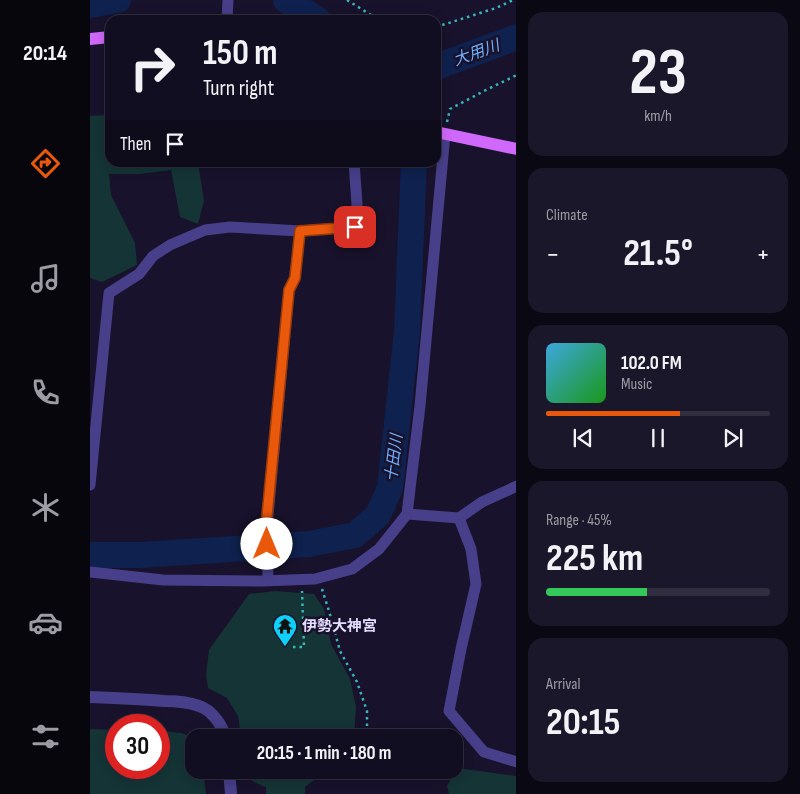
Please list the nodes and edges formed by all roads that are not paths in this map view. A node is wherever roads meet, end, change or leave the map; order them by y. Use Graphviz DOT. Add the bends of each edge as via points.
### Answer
graph roads {
  1 [pos="105,38"];
  2 [pos="90,39"];
  3 [pos="441,133"];
  4 [pos="516,150"];
  5 [pos="354,167"];
  6 [pos="438,167"];
  7 [pos="300,231"];
  8 [pos="90,485"];
  9 [pos="516,486"];
  10 [pos="407,514"];
  11 [pos="459,518"];
  12 [pos="90,572"];
  13 [pos="268,580"];
  14 [pos="90,697"];
  15 [pos="223,729"];
  16 [pos="516,762"];
  17 [pos="230,779"];
  18 [pos="231,794"];
  1 -- 2 [label="main road"];
  3 -- 4 [label="main road"];
  5 -- 7 [label="street" via="355,227"];
  6 -- 10 [label="street" via="420,406"];
  7 -- 8 [label="street" via="230,227 205,230 153,256 138,274 109,293"];
  7 -- 13 [label="street" via="295,278 289,290 266,526"];
  9 -- 11 [label="street" via="482,502"];
  10 -- 11 [label="street"];
  10 -- 13 [label="street" via="379,549 352,569 318,578"];
  11 -- 16 [label="street" via="471,549 476,584 449,711 484,752"];
  12 -- 13 [label="street" via="163,580"];
  14 -- 15 [label="street" via="172,701 200,706 212,714"];
  17 -- 18 [label="street"];
}
